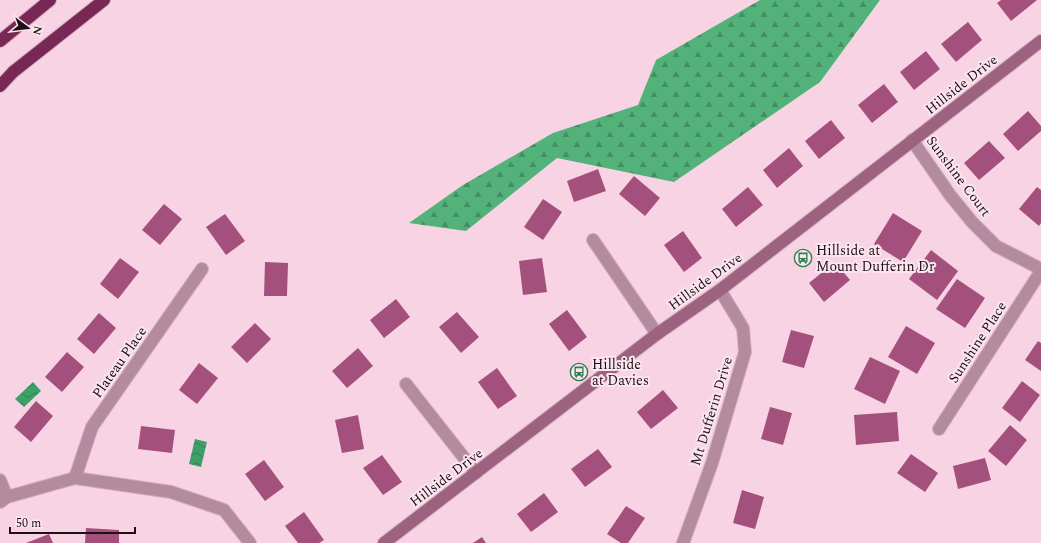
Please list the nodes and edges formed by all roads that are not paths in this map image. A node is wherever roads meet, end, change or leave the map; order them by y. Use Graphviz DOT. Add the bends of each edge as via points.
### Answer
graph roads {
  1 [pos="50,0"];
  2 [pos="104,0"];
  3 [pos="1041,41"];
  4 [pos="0,42"];
  5 [pos="0,86"];
  6 [pos="912,140"];
  7 [pos="592,240"];
  8 [pos="202,269"];
  9 [pos="1041,270"];
  10 [pos="720,290"];
  11 [pos="657,334"];
  12 [pos="406,384"];
  13 [pos="939,429"];
  14 [pos="476,473"];
  15 [pos="75,478"];
  16 [pos="0,480"];
  17 [pos="4,500"];
  18 [pos="250,543"];
  19 [pos="384,543"];
  20 [pos="683,543"];
  1 -- 4 [label="highway"];
  2 -- 5 [label="highway"];
  3 -- 6 [label="street, Hillside Drive"];
  6 -- 9 [label="street, Sunshine Court" via="972,222 996,246"];
  6 -- 10 [label="street, Hillside Drive"];
  7 -- 11 [label="street"];
  8 -- 15 [label="street, Plateau Place" via="92,427"];
  9 -- 13 [label="street, Sunshine Place"];
  10 -- 11 [label="street, Hillside Drive"];
  10 -- 20 [label="street, Mt Dufferin Drive" via="742,328 745,352 712,463"];
  11 -- 14 [label="street, Hillside Drive"];
  12 -- 14 [label="street"];
  14 -- 19 [label="street, Hillside Drive"];
  15 -- 17 [label="street"];
  15 -- 18 [label="street" via="171,492 224,510"];
  16 -- 17 [label="street"];
}
